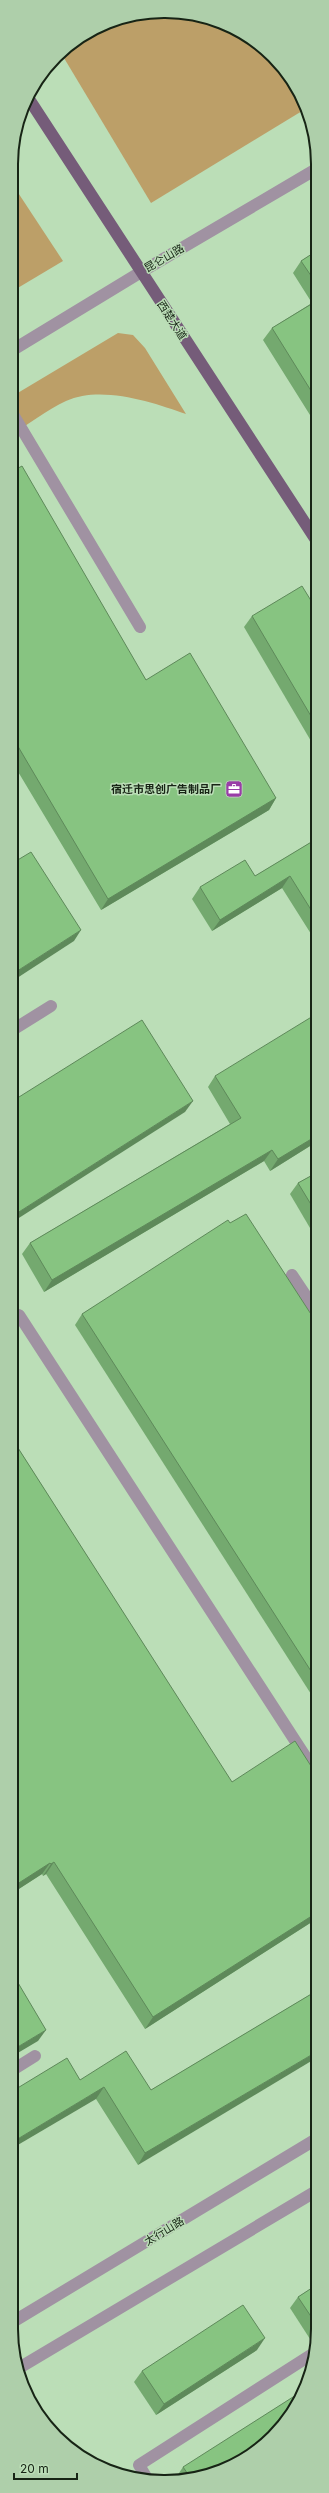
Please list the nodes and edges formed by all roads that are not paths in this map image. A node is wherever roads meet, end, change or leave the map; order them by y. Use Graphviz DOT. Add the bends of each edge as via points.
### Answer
graph roads {
  1 [pos="32,103"];
  2 [pos="311,172"];
  3 [pos="141,272"];
  4 [pos="18,347"];
  5 [pos="18,423"];
  6 [pos="311,532"];
  7 [pos="140,627"];
  8 [pos="51,1006"];
  9 [pos="18,1027"];
  10 [pos="292,1275"];
  11 [pos="311,1304"];
  12 [pos="19,1315"];
  13 [pos="311,1765"];
  14 [pos="35,2056"];
  15 [pos="18,2067"];
  16 [pos="311,2142"];
  17 [pos="311,2194"];
  18 [pos="18,2319"];
  19 [pos="308,2357"];
  20 [pos="23,2366"];
  21 [pos="144,2474"];
  1 -- 3 [label="main road, 西楚大道"];
  2 -- 3 [label="street, 昆仑山路"];
  3 -- 4 [label="street, 昆仑山路"];
  3 -- 6 [label="main road, 西楚大道"];
  5 -- 7 [label="street"];
  8 -- 9 [label="street"];
  10 -- 11 [label="street"];
  12 -- 13 [label="street"];
  14 -- 15 [label="street"];
  16 -- 18 [label="street, 太行山路"];
  17 -- 20 [label="street"];
  19 -- 21 [label="street" via="139,2465"];
}
